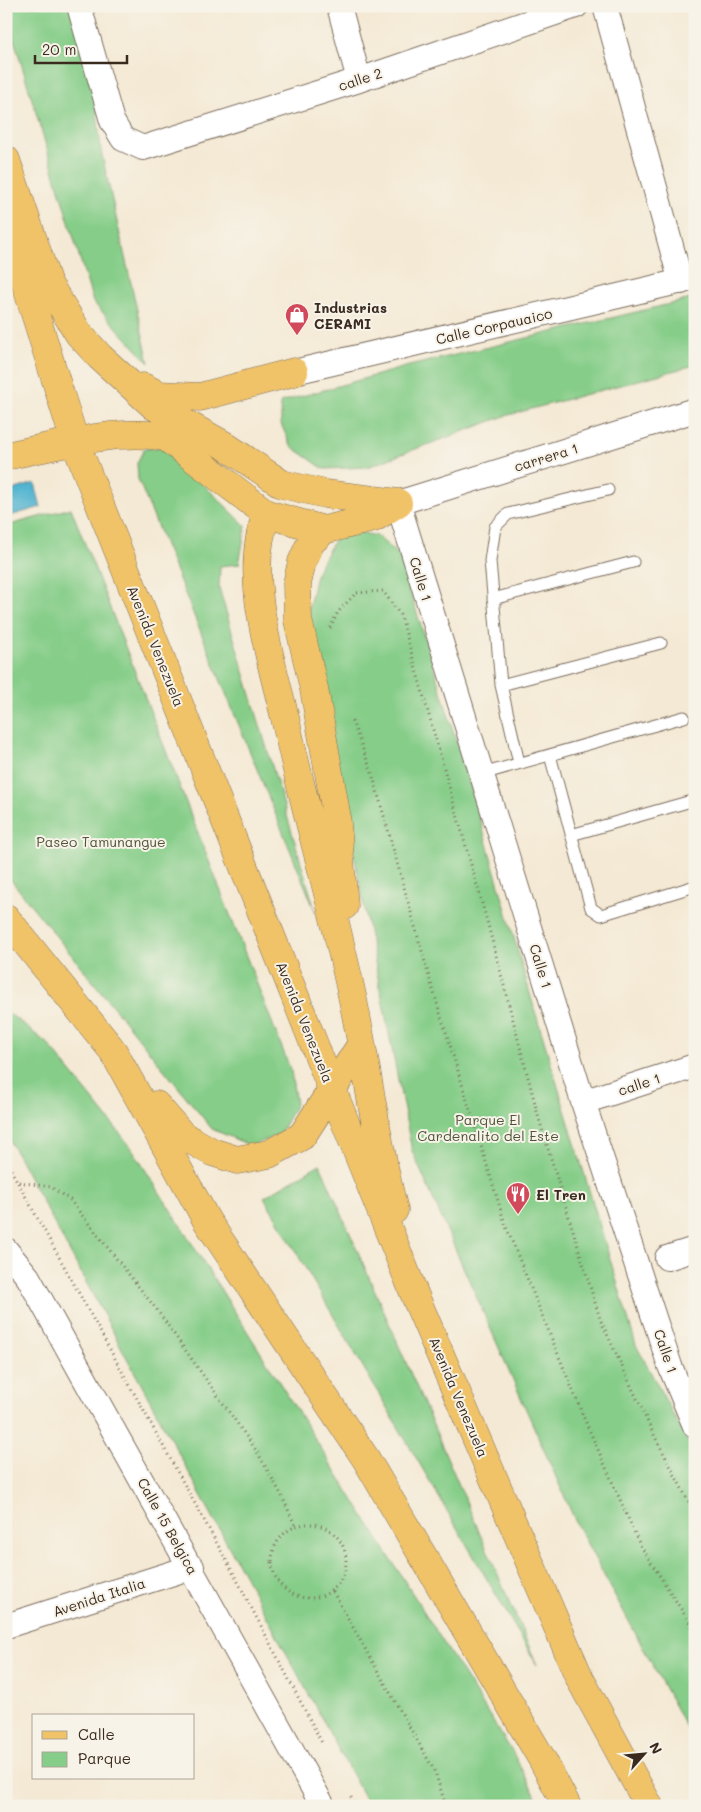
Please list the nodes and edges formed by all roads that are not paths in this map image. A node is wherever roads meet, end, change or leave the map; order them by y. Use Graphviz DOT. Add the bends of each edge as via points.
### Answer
graph roads {
  1 [pos="79,6"];
  2 [pos="339,6"];
  3 [pos="576,6"];
  4 [pos="605,6"];
  5 [pos="360,80"];
  6 [pos="6,160"];
  7 [pos="6,220"];
  8 [pos="688,280"];
  9 [pos="294,372"];
  10 [pos="124,377"];
  11 [pos="695,410"];
  12 [pos="75,442"];
  13 [pos="6,456"];
  14 [pos="608,490"];
  15 [pos="398,503"];
  16 [pos="267,514"];
  17 [pos="324,530"];
  18 [pos="633,562"];
  19 [pos="493,599"];
  20 [pos="661,643"];
  21 [pos="501,685"];
  22 [pos="684,717"];
  23 [pos="550,755"];
  24 [pos="519,763"];
  25 [pos="482,774"];
  26 [pos="695,800"];
  27 [pos="571,835"];
  28 [pos="695,886"];
  29 [pos="6,918"];
  30 [pos="351,990"];
  31 [pos="362,1045"];
  32 [pos="113,1052"];
  33 [pos="695,1066"];
  34 [pos="332,1092"];
  35 [pos="583,1102"];
  36 [pos="695,1249"];
  37 [pos="6,1250"];
  38 [pos="668,1258"];
  39 [pos="418,1303"];
  40 [pos="695,1426"];
  41 [pos="192,1567"];
  42 [pos="6,1626"];
  43 [pos="324,1806"];
  44 [pos="568,1806"];
  45 [pos="649,1806"];
  1 -- 5 [label="street, calle 2" via="112,122 123,139 143,148"];
  2 -- 5 [label="street"];
  3 -- 5 [label="street, calle 2"];
  4 -- 8 [label="street"];
  6 -- 10 [label="main road" via="48,284 79,334"];
  7 -- 12 [label="main road, Avenida Venezuela"];
  8 -- 9 [label="street, Calle Corpauaico"];
  9 -- 10 [label="main road" via="200,397 159,396"];
  10 -- 15 [label="main road" via="154,406 224,445 282,484 325,494"];
  11 -- 15 [label="street, carrera 1"];
  12 -- 13 [label="main road"];
  12 -- 16 [label="main road" via="145,434 166,437"];
  12 -- 34 [label="main road, Avenida Venezuela"];
  14 -- 19 [label="lane" via="508,514 495,527 490,561"];
  15 -- 17 [label="main road" via="374,518"];
  15 -- 25 [label="street, Calle 1"];
  16 -- 17 [label="main road"];
  16 -- 30 [label="main road" via="260,530 258,576 263,622"];
  17 -- 30 [label="main road" via="310,542 302,562 297,584 298,620 336,813"];
  18 -- 19 [label="lane"];
  19 -- 21 [label="lane"];
  20 -- 21 [label="lane"];
  21 -- 24 [label="lane"];
  22 -- 23 [label="lane"];
  23 -- 24 [label="lane"];
  23 -- 27 [label="lane"];
  24 -- 25 [label="lane"];
  25 -- 35 [label="street, Calle 1"];
  26 -- 27 [label="lane"];
  27 -- 28 [label="lane" via="591,908 601,915"];
  29 -- 32 [label="main road"];
  30 -- 31 [label="main road"];
  31 -- 34 [label="main road"];
  31 -- 39 [label="main road" via="390,1196"];
  32 -- 34 [label="main road" via="182,1135 212,1152 237,1160 269,1154 302,1136"];
  32 -- 44 [label="main road" via="207,1221 366,1459"];
  33 -- 35 [label="street, calle 1"];
  34 -- 39 [label="main road, Avenida Venezuela"];
  35 -- 40 [label="street, Calle 1" via="670,1366"];
  36 -- 38 [label="street"];
  37 -- 41 [label="street, Calle 15 Belgica" via="28,1277"];
  39 -- 45 [label="main road, Avenida Venezuela" via="580,1679"];
  41 -- 42 [label="street, Avenida Italia"];
  41 -- 43 [label="street, Calle 15 Belgica"];
}
